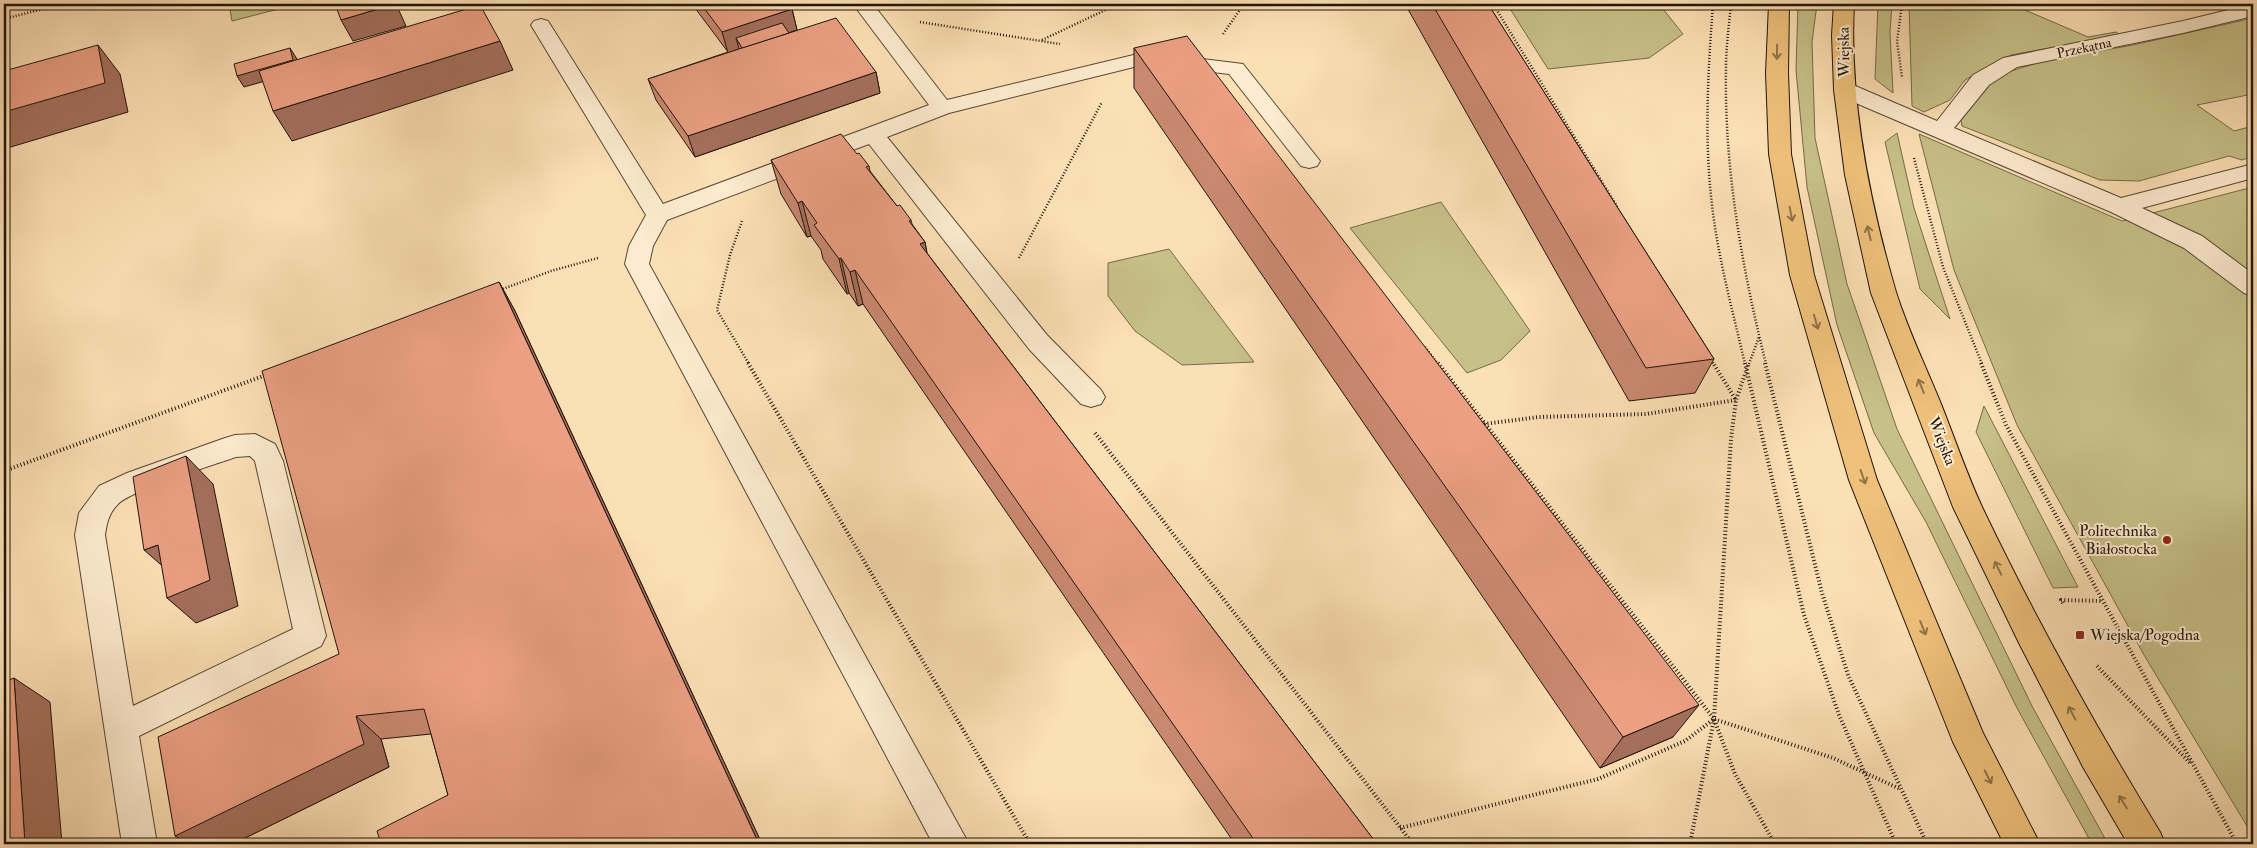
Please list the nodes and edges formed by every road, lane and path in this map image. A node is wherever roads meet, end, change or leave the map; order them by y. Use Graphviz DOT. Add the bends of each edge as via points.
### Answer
graph roads {
  1 [pos="62,4"];
  2 [pos="1118,4"];
  3 [pos="1493,4"];
  4 [pos="1713,4"];
  5 [pos="1731,4"];
  6 [pos="1778,4"];
  7 [pos="1844,4"];
  8 [pos="1902,4"];
  9 [pos="867,9"];
  10 [pos="2253,10"];
  11 [pos="4,19"];
  12 [pos="541,25"];
  13 [pos="1042,41"];
  14 [pos="1060,44"];
  15 [pos="1845,90"];
  16 [pos="1104,98"];
  17 [pos="942,108"];
  18 [pos="1908,116"];
  19 [pos="1941,130"];
  20 [pos="872,133"];
  21 [pos="1309,161"];
  22 [pos="2253,171"];
  23 [pos="2119,206"];
  24 [pos="1622,214"];
  25 [pos="658,215"];
  26 [pos="744,215"];
  27 [pos="641,246"];
  28 [pos="2253,287"];
  29 [pos="495,291"];
  30 [pos="1000,294"];
  31 [pos="1759,337"];
  32 [pos="1419,339"];
  33 [pos="1710,358"];
  34 [pos="1747,366"];
  35 [pos="273,373"];
  36 [pos="1091,397"];
  37 [pos="1736,400"];
  38 [pos="1484,424"];
  39 [pos="4,471"];
  40 [pos="2103,601"];
  41 [pos="2066,609"];
  42 [pos="2094,660"];
  43 [pos="1714,719"];
  44 [pos="122,728"];
  45 [pos="2195,768"];
  46 [pos="1863,769"];
  47 [pos="1900,789"];
  48 [pos="1400,828"];
  49 [pos="139,844"];
  50 [pos="952,844"];
  51 [pos="1030,844"];
  52 [pos="1413,844"];
  53 [pos="1690,844"];
  54 [pos="1775,844"];
  55 [pos="1896,844"];
  56 [pos="1927,844"];
  57 [pos="2022,844"];
  58 [pos="2148,844"];
  59 [pos="2237,844"];
  1 -- 11 [label="path"];
  2 -- 13 [label="path"];
  3 -- 24 [label="path"];
  4 -- 34 [label="path" via="1707,104 1712,206 1724,278"];
  5 -- 31 [label="path" via="1726,68 1729,147 1738,235"];
  6 -- 57 [label="main road, one-way" via="1780,154 1802,275 1863,480 1970,742"];
  7 -- 15 [label="main road, Wiejska"];
  8 -- 18 [label="path" via="1897,42"];
  9 -- 13 [label="path"];
  9 -- 17 [label="street"];
  10 -- 19 [label="street, Przekątna" via="2010,62 1981,80"];
  12 -- 25 [label="street"];
  13 -- 14 [label="path"];
  15 -- 18 [label="street"];
  58 -- 15 [label="main road, Wiejska, one-way" via="2090,747 1964,498 1884,293 1856,175"];
  16 -- 30 [label="path"];
  17 -- 20 [label="street"];
  17 -- 21 [label="street" via="1146,58 1236,68"];
  18 -- 19 [label="street"];
  18 -- 40 [label="path" via="1912,149 1943,267 2006,425"];
  19 -- 23 [label="street"];
  20 -- 25 [label="street"];
  20 -- 30 [label="street"];
  22 -- 23 [label="street"];
  23 -- 28 [label="street" via="2193,242"];
  25 -- 27 [label="street"];
  26 -- 51 [label="path" via="730,255 717,310"];
  27 -- 29 [label="path" via="551,271"];
  27 -- 50 [label="street" via="637,264"];
  30 -- 36 [label="street" via="1038,342"];
  31 -- 34 [label="path"];
  31 -- 47 [label="path" via="1822,593 1848,675"];
  32 -- 38 [label="path"];
  33 -- 37 [label="path"];
  34 -- 37 [label="path"];
  34 -- 46 [label="path" via="1804,615 1839,715"];
  35 -- 39 [label="path"];
  36 -- 48 [label="path" via="1075,407"];
  37 -- 38 [label="path" via="1636,415 1507,418"];
  37 -- 43 [label="path"];
  38 -- 43 [label="path"];
  40 -- 41 [label="path" via="2061,600"];
  40 -- 45 [label="path"];
  42 -- 45 [label="path" via="2098,668"];
  43 -- 46 [label="path"];
  43 -- 48 [label="path" via="1685,741 1598,779"];
  43 -- 53 [label="path"];
  43 -- 54 [label="path" via="1735,774"];
  44 -- 44 [label="street" via="90,535 94,513 109,494 137,481 235,446 255,445 265,452 269,461 310,636"];
  44 -- 49 [label="street"];
  45 -- 59 [label="path"];
  46 -- 47 [label="path"];
  46 -- 55 [label="path"];
  47 -- 56 [label="path"];
  48 -- 52 [label="path"];
}
